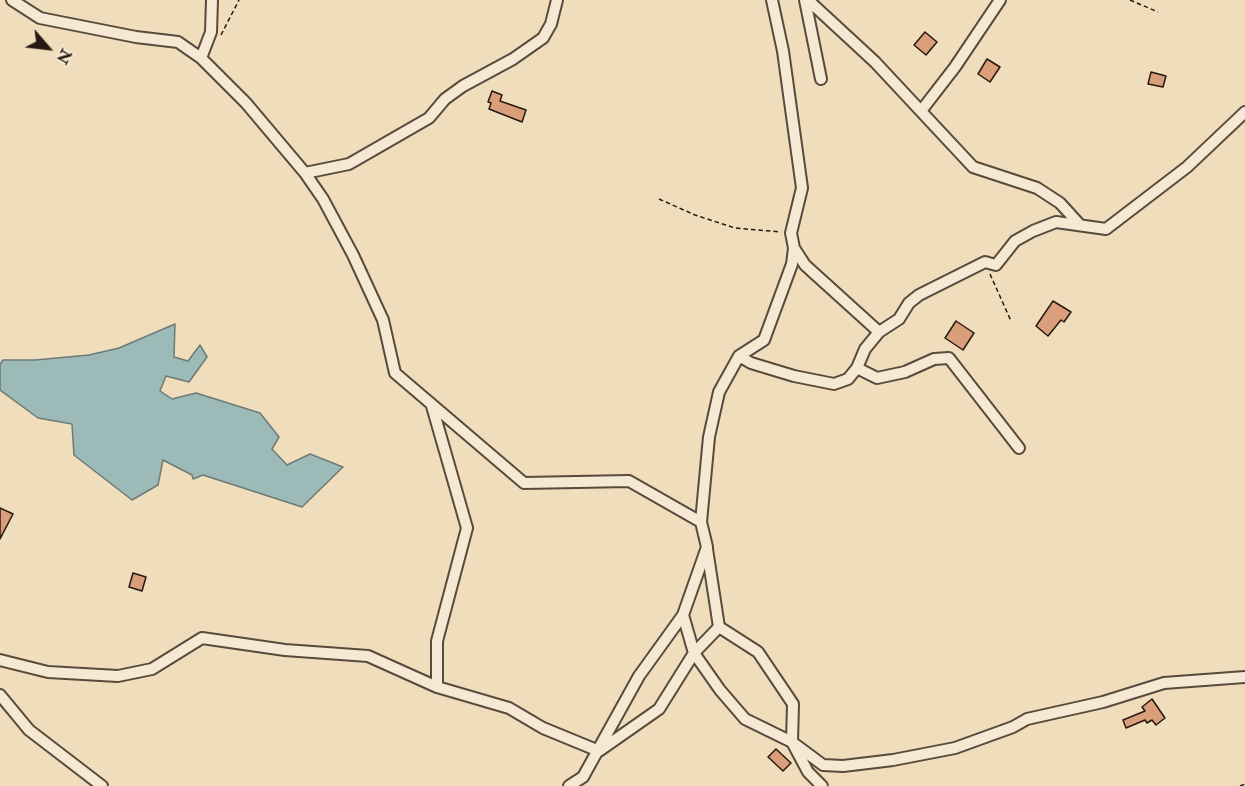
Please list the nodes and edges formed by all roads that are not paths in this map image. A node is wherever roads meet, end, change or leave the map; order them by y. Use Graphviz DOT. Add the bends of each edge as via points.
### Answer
graph roads {
  1 [pos="12,0"];
  2 [pos="212,0"];
  3 [pos="557,0"];
  4 [pos="772,0"];
  5 [pos="806,0"];
  6 [pos="1000,0"];
  7 [pos="201,58"];
  8 [pos="821,79"];
  9 [pos="921,111"];
  10 [pos="1245,112"];
  11 [pos="306,172"];
  12 [pos="1080,225"];
  13 [pos="794,248"];
  14 [pos="879,332"];
  15 [pos="739,356"];
  16 [pos="857,368"];
  17 [pos="432,406"];
  18 [pos="1019,448"];
  19 [pos="701,522"];
  20 [pos="707,547"];
  21 [pos="683,615"];
  22 [pos="719,627"];
  23 [pos="694,653"];
  24 [pos="0,660"];
  25 [pos="1245,677"];
  26 [pos="437,687"];
  27 [pos="0,695"];
  28 [pos="792,741"];
  29 [pos="599,751"];
  30 [pos="102,786"];
  31 [pos="569,786"];
  32 [pos="822,786"];
  1 -- 7 [label="street" via="40,18 178,42"];
  2 -- 7 [label="street" via="212,32"];
  3 -- 11 [label="street" via="543,38 463,86 429,118 349,164"];
  4 -- 13 [label="street" via="802,188 791,232"];
  5 -- 8 [label="street"];
  5 -- 9 [label="street" via="875,62"];
  6 -- 9 [label="street"];
  7 -- 11 [label="street"];
  9 -- 12 [label="street" via="973,167 1037,188 1060,202"];
  10 -- 12 [label="street" via="1187,167 1106,229"];
  11 -- 17 [label="street" via="353,255 383,320 395,374"];
  12 -- 14 [label="street" via="1056,222 1015,241 996,265 985,262 919,295 899,319"];
  13 -- 14 [label="street" via="805,265"];
  13 -- 15 [label="street" via="792,264 764,340"];
  14 -- 16 [label="street"];
  15 -- 16 [label="street" via="794,376 834,384 848,378"];
  15 -- 19 [label="street" via="719,392 709,437"];
  16 -- 18 [label="street" via="877,378 905,372 934,359 949,358"];
  17 -- 19 [label="street" via="524,483 629,481"];
  17 -- 26 [label="street" via="467,528 437,641"];
  19 -- 20 [label="street"];
  20 -- 21 [label="street"];
  20 -- 22 [label="street"];
  21 -- 23 [label="street"];
  21 -- 29 [label="street" via="639,676"];
  22 -- 23 [label="street"];
  22 -- 28 [label="street" via="758,652 788,696 793,704"];
  23 -- 28 [label="street" via="745,719"];
  23 -- 29 [label="street" via="659,709"];
  24 -- 26 [label="street" via="48,672 118,675 152,669 202,638 368,656"];
  25 -- 28 [label="street" via="1164,683 1103,702 1027,718 955,748 893,760 823,765"];
  26 -- 29 [label="street" via="509,708 543,728"];
  27 -- 30 [label="street" via="29,730"];
  28 -- 32 [label="street" via="808,772"];
  29 -- 31 [label="street" via="583,777"];
}
